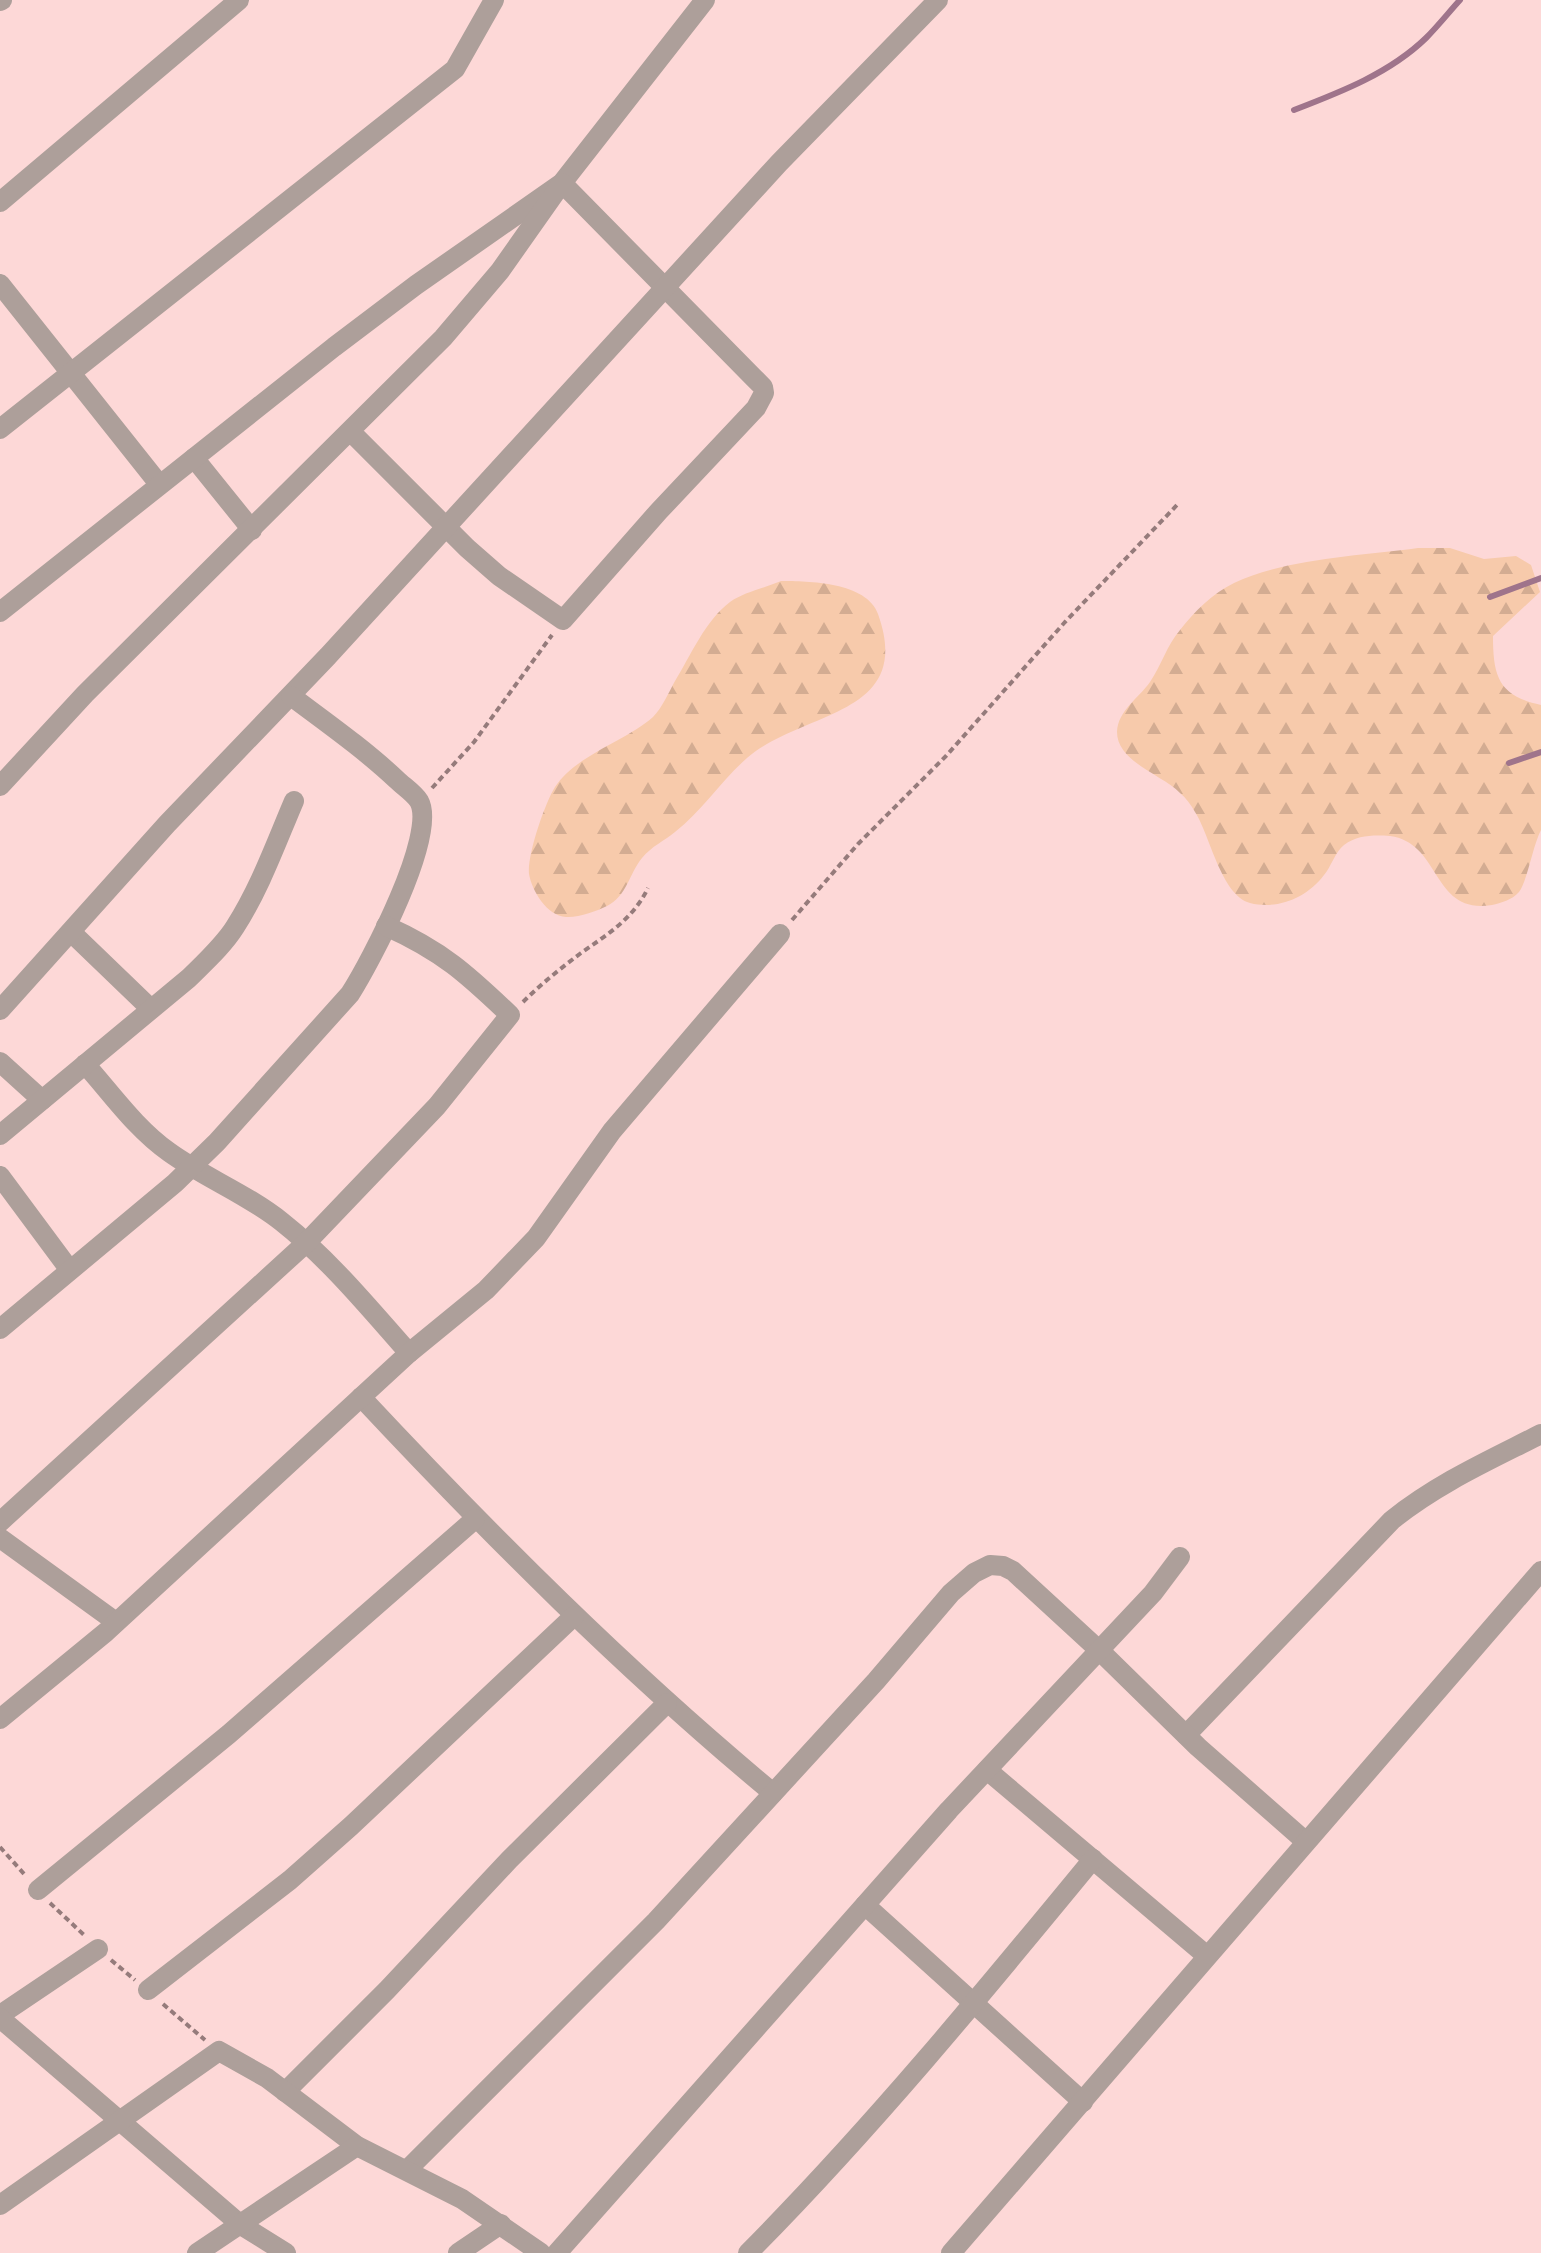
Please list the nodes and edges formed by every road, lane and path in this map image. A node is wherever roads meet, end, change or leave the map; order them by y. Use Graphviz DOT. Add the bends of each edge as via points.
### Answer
graph roads {
  1 [pos="239,0"];
  2 [pos="494,0"];
  3 [pos="705,0"];
  4 [pos="938,0"];
  5 [pos="562,183"];
  6 [pos="0,202"];
  7 [pos="0,284"];
  8 [pos="665,287"];
  9 [pos="72,374"];
  10 [pos="0,429"];
  11 [pos="350,431"];
  12 [pos="194,458"];
  13 [pos="159,484"];
  14 [pos="1177,505"];
  15 [pos="445,527"];
  16 [pos="252,530"];
  17 [pos="0,612"];
  18 [pos="563,620"];
  19 [pos="291,696"];
  20 [pos="0,786"];
  21 [pos="294,801"];
  22 [pos="419,801"];
  23 [pos="648,888"];
  24 [pos="386,926"];
  25 [pos="71,932"];
  26 [pos="780,934"];
  27 [pos="151,1009"];
  28 [pos="0,1010"];
  29 [pos="510,1015"];
  30 [pos="0,1062"];
  31 [pos="85,1064"];
  32 [pos="42,1100"];
  33 [pos="0,1135"];
  34 [pos="191,1168"];
  35 [pos="0,1176"];
  36 [pos="306,1243"];
  37 [pos="69,1269"];
  38 [pos="0,1329"];
  39 [pos="409,1353"];
  40 [pos="361,1397"];
  41 [pos="1541,1434"];
  42 [pos="475,1519"];
  43 [pos="0,1522"];
  44 [pos="0,1538"];
  45 [pos="1180,1557"];
  46 [pos="1541,1571"];
  47 [pos="574,1616"];
  48 [pos="116,1622"];
  49 [pos="1100,1651"];
  50 [pos="667,1703"];
  51 [pos="0,1719"];
  52 [pos="1186,1735"];
  53 [pos="987,1770"];
  54 [pos="773,1793"];
  55 [pos="1305,1841"];
  56 [pos="1093,1859"];
  57 [pos="38,1890"];
  58 [pos="865,1905"];
  59 [pos="98,1949"];
  60 [pos="1207,1956"];
  61 [pos="148,1990"];
  62 [pos="975,2004"];
  63 [pos="0,2016"];
  64 [pos="285,2092"];
  65 [pos="1083,2102"];
  66 [pos="119,2121"];
  67 [pos="357,2146"];
  68 [pos="407,2170"];
  69 [pos="0,2205"];
  70 [pos="501,2224"];
  71 [pos="241,2225"];
  72 [pos="197,2253"];
  73 [pos="286,2253"];
  74 [pos="458,2253"];
  75 [pos="541,2253"];
  76 [pos="557,2253"];
  77 [pos="748,2253"];
  78 [pos="951,2253"];
  1 -- 6 [label="street"];
  2 -- 9 [label="street" via="455,69"];
  3 -- 5 [label="street"];
  4 -- 8 [label="street"];
  5 -- 8 [label="street"];
  5 -- 11 [label="street" via="453,327"];
  5 -- 12 [label="street" via="416,285"];
  7 -- 9 [label="street"];
  8 -- 15 [label="street"];
  8 -- 18 [label="street" via="763,387 763,399"];
  9 -- 10 [label="street"];
  9 -- 13 [label="street"];
  11 -- 15 [label="street"];
  11 -- 16 [label="street"];
  12 -- 13 [label="street"];
  12 -- 16 [label="street"];
  13 -- 17 [label="street"];
  14 -- 26 [label="path"];
  15 -- 18 [label="street" via="499,576"];
  15 -- 19 [label="street"];
  16 -- 20 [label="street"];
  18 -- 22 [label="path" via="474,742"];
  19 -- 22 [label="street" via="372,756"];
  19 -- 25 [label="street"];
  21 -- 27 [label="street" via="234,928 189,978"];
  22 -- 24 [label="street" via="422,813 412,866"];
  23 -- 29 [label="path" via="623,923"];
  24 -- 29 [label="street" via="451,960"];
  24 -- 34 [label="street" via="350,994"];
  25 -- 27 [label="street"];
  25 -- 28 [label="street"];
  26 -- 39 [label="street" via="612,1131 536,1238 486,1290"];
  27 -- 31 [label="street"];
  29 -- 36 [label="street" via="437,1106"];
  30 -- 32 [label="street"];
  31 -- 32 [label="street"];
  31 -- 34 [label="street" via="150,1137"];
  32 -- 33 [label="street"];
  34 -- 36 [label="street" via="264,1208"];
  34 -- 37 [label="street"];
  35 -- 37 [label="street"];
  36 -- 39 [label="street"];
  36 -- 43 [label="street"];
  37 -- 38 [label="street"];
  39 -- 40 [label="street"];
  40 -- 42 [label="street"];
  40 -- 48 [label="street"];
  41 -- 52 [label="street" via="1445,1482 1392,1520"];
  42 -- 47 [label="street"];
  42 -- 57 [label="street" via="229,1734"];
  44 -- 48 [label="street"];
  45 -- 49 [label="street"];
  46 -- 55 [label="street"];
  47 -- 50 [label="street"];
  47 -- 61 [label="street" via="290,1880"];
  48 -- 51 [label="street"];
  49 -- 52 [label="street"];
  49 -- 53 [label="street"];
  49 -- 54 [label="street" via="1013,1571 990,1565 951,1593"];
  50 -- 54 [label="street"];
  50 -- 64 [label="street"];
  52 -- 55 [label="street"];
  53 -- 56 [label="street"];
  53 -- 58 [label="street"];
  54 -- 68 [label="street" via="656,1921"];
  55 -- 60 [label="street"];
  56 -- 60 [label="street"];
  56 -- 62 [label="street"];
  58 -- 62 [label="street"];
  58 -- 76 [label="street"];
  59 -- 63 [label="street"];
  60 -- 65 [label="street"];
  62 -- 65 [label="street"];
  62 -- 77 [label="street"];
  63 -- 66 [label="street"];
  64 -- 66 [label="street" via="219,2051"];
  64 -- 67 [label="street"];
  65 -- 78 [label="street"];
  66 -- 69 [label="street"];
  66 -- 71 [label="street"];
  67 -- 68 [label="street"];
  67 -- 71 [label="street"];
  68 -- 70 [label="street"];
  70 -- 74 [label="street"];
  70 -- 75 [label="street"];
  71 -- 72 [label="street"];
  71 -- 73 [label="street"];
}
